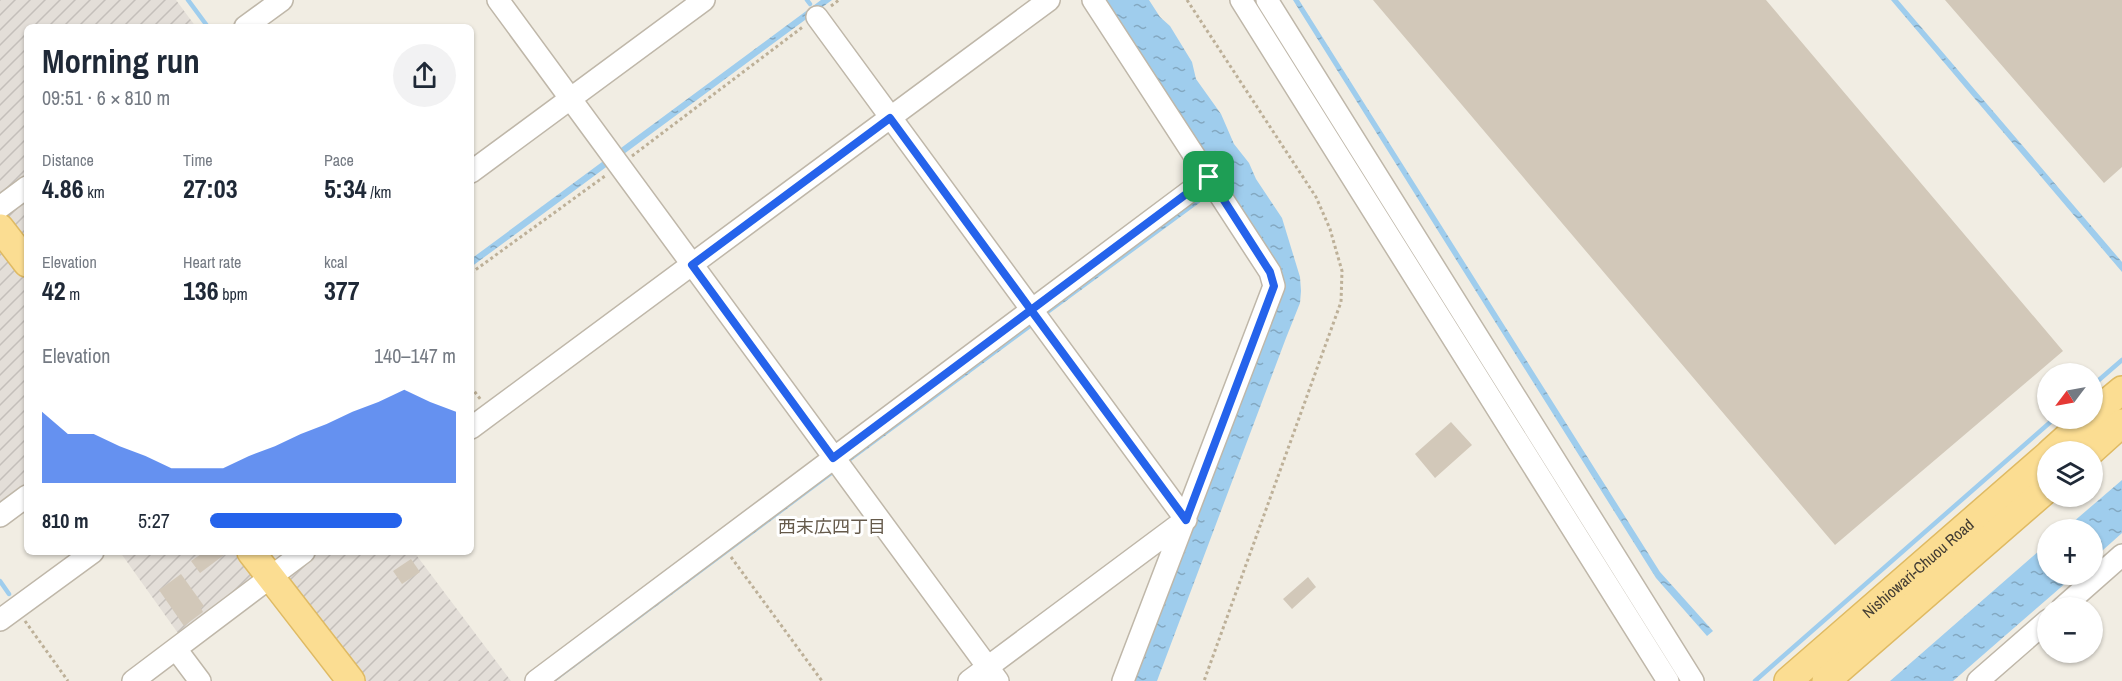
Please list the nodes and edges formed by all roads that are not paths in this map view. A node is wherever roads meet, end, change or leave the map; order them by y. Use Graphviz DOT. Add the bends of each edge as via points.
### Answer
graph roads {
  1 [pos="282,0"];
  2 [pos="498,0"];
  3 [pos="704,0"];
  4 [pos="1049,0"];
  5 [pos="1093,0"];
  6 [pos="1241,0"];
  7 [pos="1267,0"];
  8 [pos="817,17"];
  9 [pos="249,24"];
  10 [pos="571,99"];
  11 [pos="890,118"];
  12 [pos="474,170"];
  13 [pos="1213,183"];
  14 [pos="24,189"];
  15 [pos="0,207"];
  16 [pos="0,228"];
  17 [pos="24,259"];
  18 [pos="692,265"];
  19 [pos="1031,310"];
  20 [pos="2122,390"];
  21 [pos="2103,406"];
  22 [pos="2122,423"];
  23 [pos="474,426"];
  24 [pos="2077,429"];
  25 [pos="2063,441"];
  26 [pos="2102,441"];
  27 [pos="833,458"];
  28 [pos="2037,465"];
  29 [pos="24,498"];
  30 [pos="2037,498"];
  31 [pos="0,516"];
  32 [pos="1186,520"];
  33 [pos="89,555"];
  34 [pos="253,555"];
  35 [pos="300,555"];
  36 [pos="2122,555"];
  37 [pos="270,577"];
  38 [pos="2074,597"];
  39 [pos="8,614"];
  40 [pos="2037,630"];
  41 [pos="176,649"];
  42 [pos="993,674"];
  43 [pos="133,681"];
  44 [pos="200,681"];
  45 [pos="351,681"];
  46 [pos="536,681"];
  47 [pos="969,681"];
  48 [pos="1123,681"];
  49 [pos="1668,681"];
  50 [pos="1693,681"];
  51 [pos="1788,681"];
  52 [pos="1826,681"];
  53 [pos="1978,681"];
  1 -- 9 [label="street"];
  2 -- 10 [label="street"];
  3 -- 10 [label="street"];
  4 -- 11 [label="street"];
  5 -- 13 [label="street"];
  6 -- 49 [label="street"];
  7 -- 50 [label="street"];
  8 -- 11 [label="street"];
  10 -- 12 [label="street"];
  10 -- 18 [label="street"];
  11 -- 18 [label="street"];
  11 -- 19 [label="street"];
  13 -- 19 [label="street"];
  13 -- 32 [label="street" via="1270,272 1274,286"];
  14 -- 15 [label="street"];
  16 -- 17 [label="main road"];
  18 -- 23 [label="street"];
  18 -- 27 [label="street"];
  19 -- 27 [label="street"];
  19 -- 32 [label="street"];
  20 -- 21 [label="main road"];
  22 -- 26 [label="main road"];
  24 -- 25 [label="main road"];
  27 -- 42 [label="street"];
  27 -- 46 [label="street"];
  28 -- 51 [label="main road, Nishiowari-Chuou Road"];
  29 -- 31 [label="street"];
  30 -- 52 [label="main road, Nishiowari-Chuou Road"];
  32 -- 42 [label="street"];
  32 -- 48 [label="street"];
  33 -- 39 [label="street"];
  34 -- 37 [label="main road"];
  35 -- 37 [label="street"];
  36 -- 38 [label="street"];
  37 -- 41 [label="street"];
  37 -- 45 [label="main road"];
  40 -- 53 [label="street"];
  41 -- 43 [label="street"];
  41 -- 44 [label="street"];
  42 -- 47 [label="street"];
}
